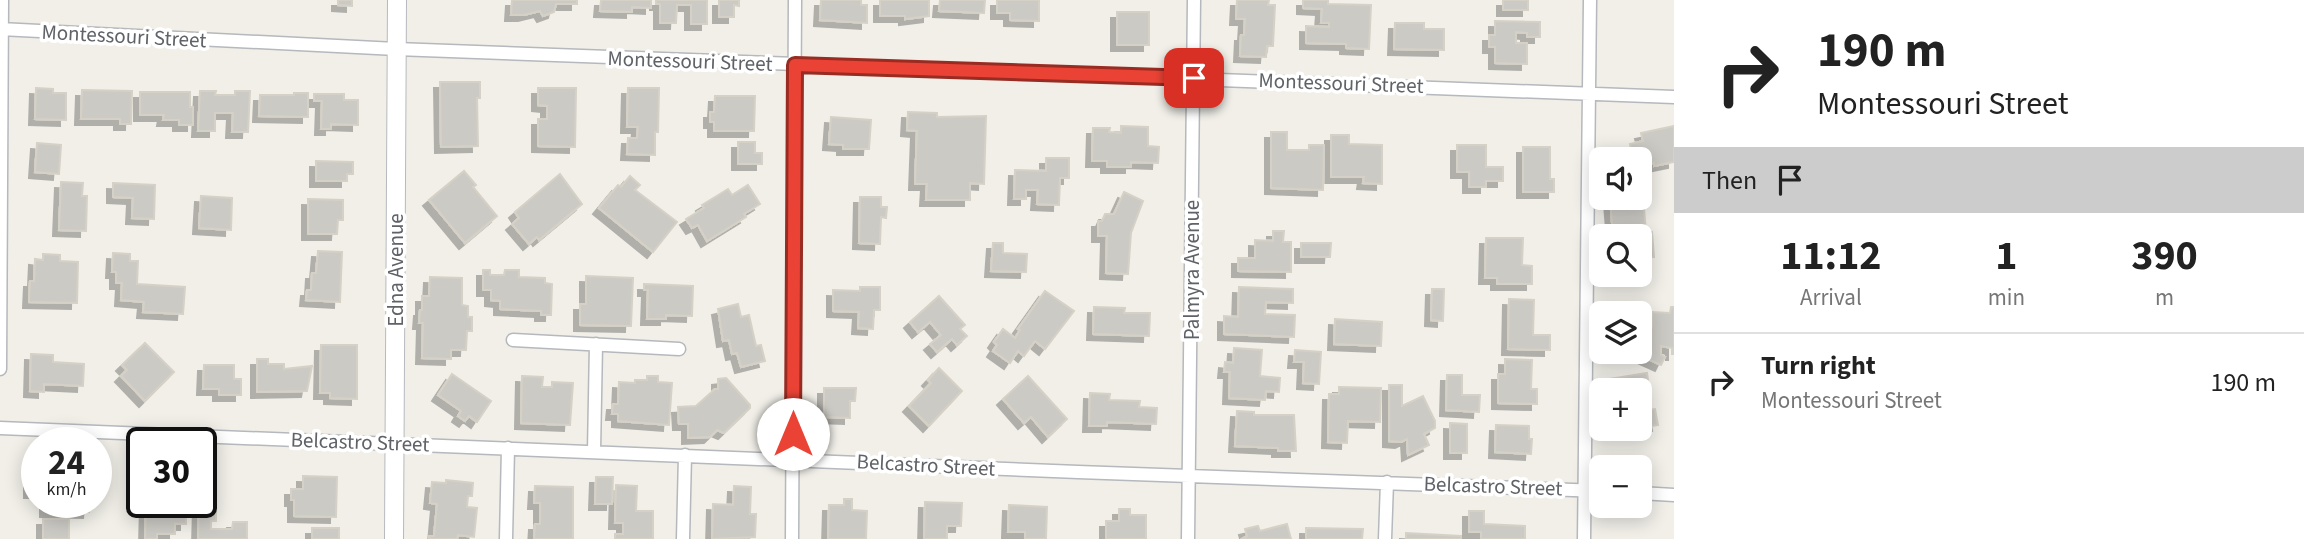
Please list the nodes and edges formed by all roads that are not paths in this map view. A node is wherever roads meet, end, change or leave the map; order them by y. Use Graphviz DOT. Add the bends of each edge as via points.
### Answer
graph roads {
  1 [pos="2,0"];
  2 [pos="397,0"];
  3 [pos="796,0"];
  4 [pos="1195,0"];
  5 [pos="1590,0"];
  6 [pos="1,29"];
  7 [pos="396,49"];
  8 [pos="795,65"];
  9 [pos="1194,78"];
  10 [pos="1589,94"];
  11 [pos="1674,97"];
  12 [pos="513,340"];
  13 [pos="596,344"];
  14 [pos="679,349"];
  15 [pos="0,369"];
  16 [pos="0,428"];
  17 [pos="395,443"];
  18 [pos="508,448"];
  19 [pos="594,452"];
  20 [pos="685,455"];
  21 [pos="793,459"];
  22 [pos="1189,474"];
  23 [pos="1387,482"];
  24 [pos="1584,490"];
  25 [pos="1589,490"];
  26 [pos="1652,494"];
  27 [pos="1674,495"];
  28 [pos="394,539"];
  29 [pos="506,539"];
  30 [pos="683,539"];
  31 [pos="792,539"];
  32 [pos="1188,539"];
  33 [pos="1385,539"];
  34 [pos="1584,539"];
  1 -- 6 [label="street"];
  2 -- 7 [label="street, Edna Avenue"];
  3 -- 8 [label="street"];
  4 -- 9 [label="street, Palmyra Avenue"];
  5 -- 10 [label="street"];
  6 -- 7 [label="street, Montessouri Street"];
  6 -- 15 [label="street"];
  7 -- 8 [label="street, Montessouri Street"];
  7 -- 17 [label="street, Edna Avenue"];
  8 -- 9 [label="street, Montessouri Street"];
  8 -- 21 [label="street"];
  9 -- 10 [label="street, Montessouri Street"];
  9 -- 22 [label="street, Palmyra Avenue"];
  10 -- 11 [label="street, Montessouri Street"];
  10 -- 24 [label="street"];
  12 -- 13 [label="street"];
  13 -- 14 [label="street"];
  13 -- 19 [label="street"];
  16 -- 17 [label="street, Belcastro Street"];
  17 -- 18 [label="street, Belcastro Street"];
  17 -- 28 [label="street, Edna Avenue"];
  18 -- 19 [label="street, Belcastro Street"];
  18 -- 29 [label="street"];
  19 -- 20 [label="street, Belcastro Street"];
  20 -- 21 [label="street, Belcastro Street"];
  20 -- 30 [label="street"];
  21 -- 22 [label="street, Belcastro Street"];
  21 -- 31 [label="street"];
  22 -- 23 [label="street, Belcastro Street"];
  22 -- 32 [label="street, Palmyra Avenue"];
  23 -- 24 [label="street, Belcastro Street"];
  23 -- 33 [label="street"];
  24 -- 25 [label="street, Belcastro Street"];
  24 -- 34 [label="street"];
  26 -- 27 [label="street"];
}
